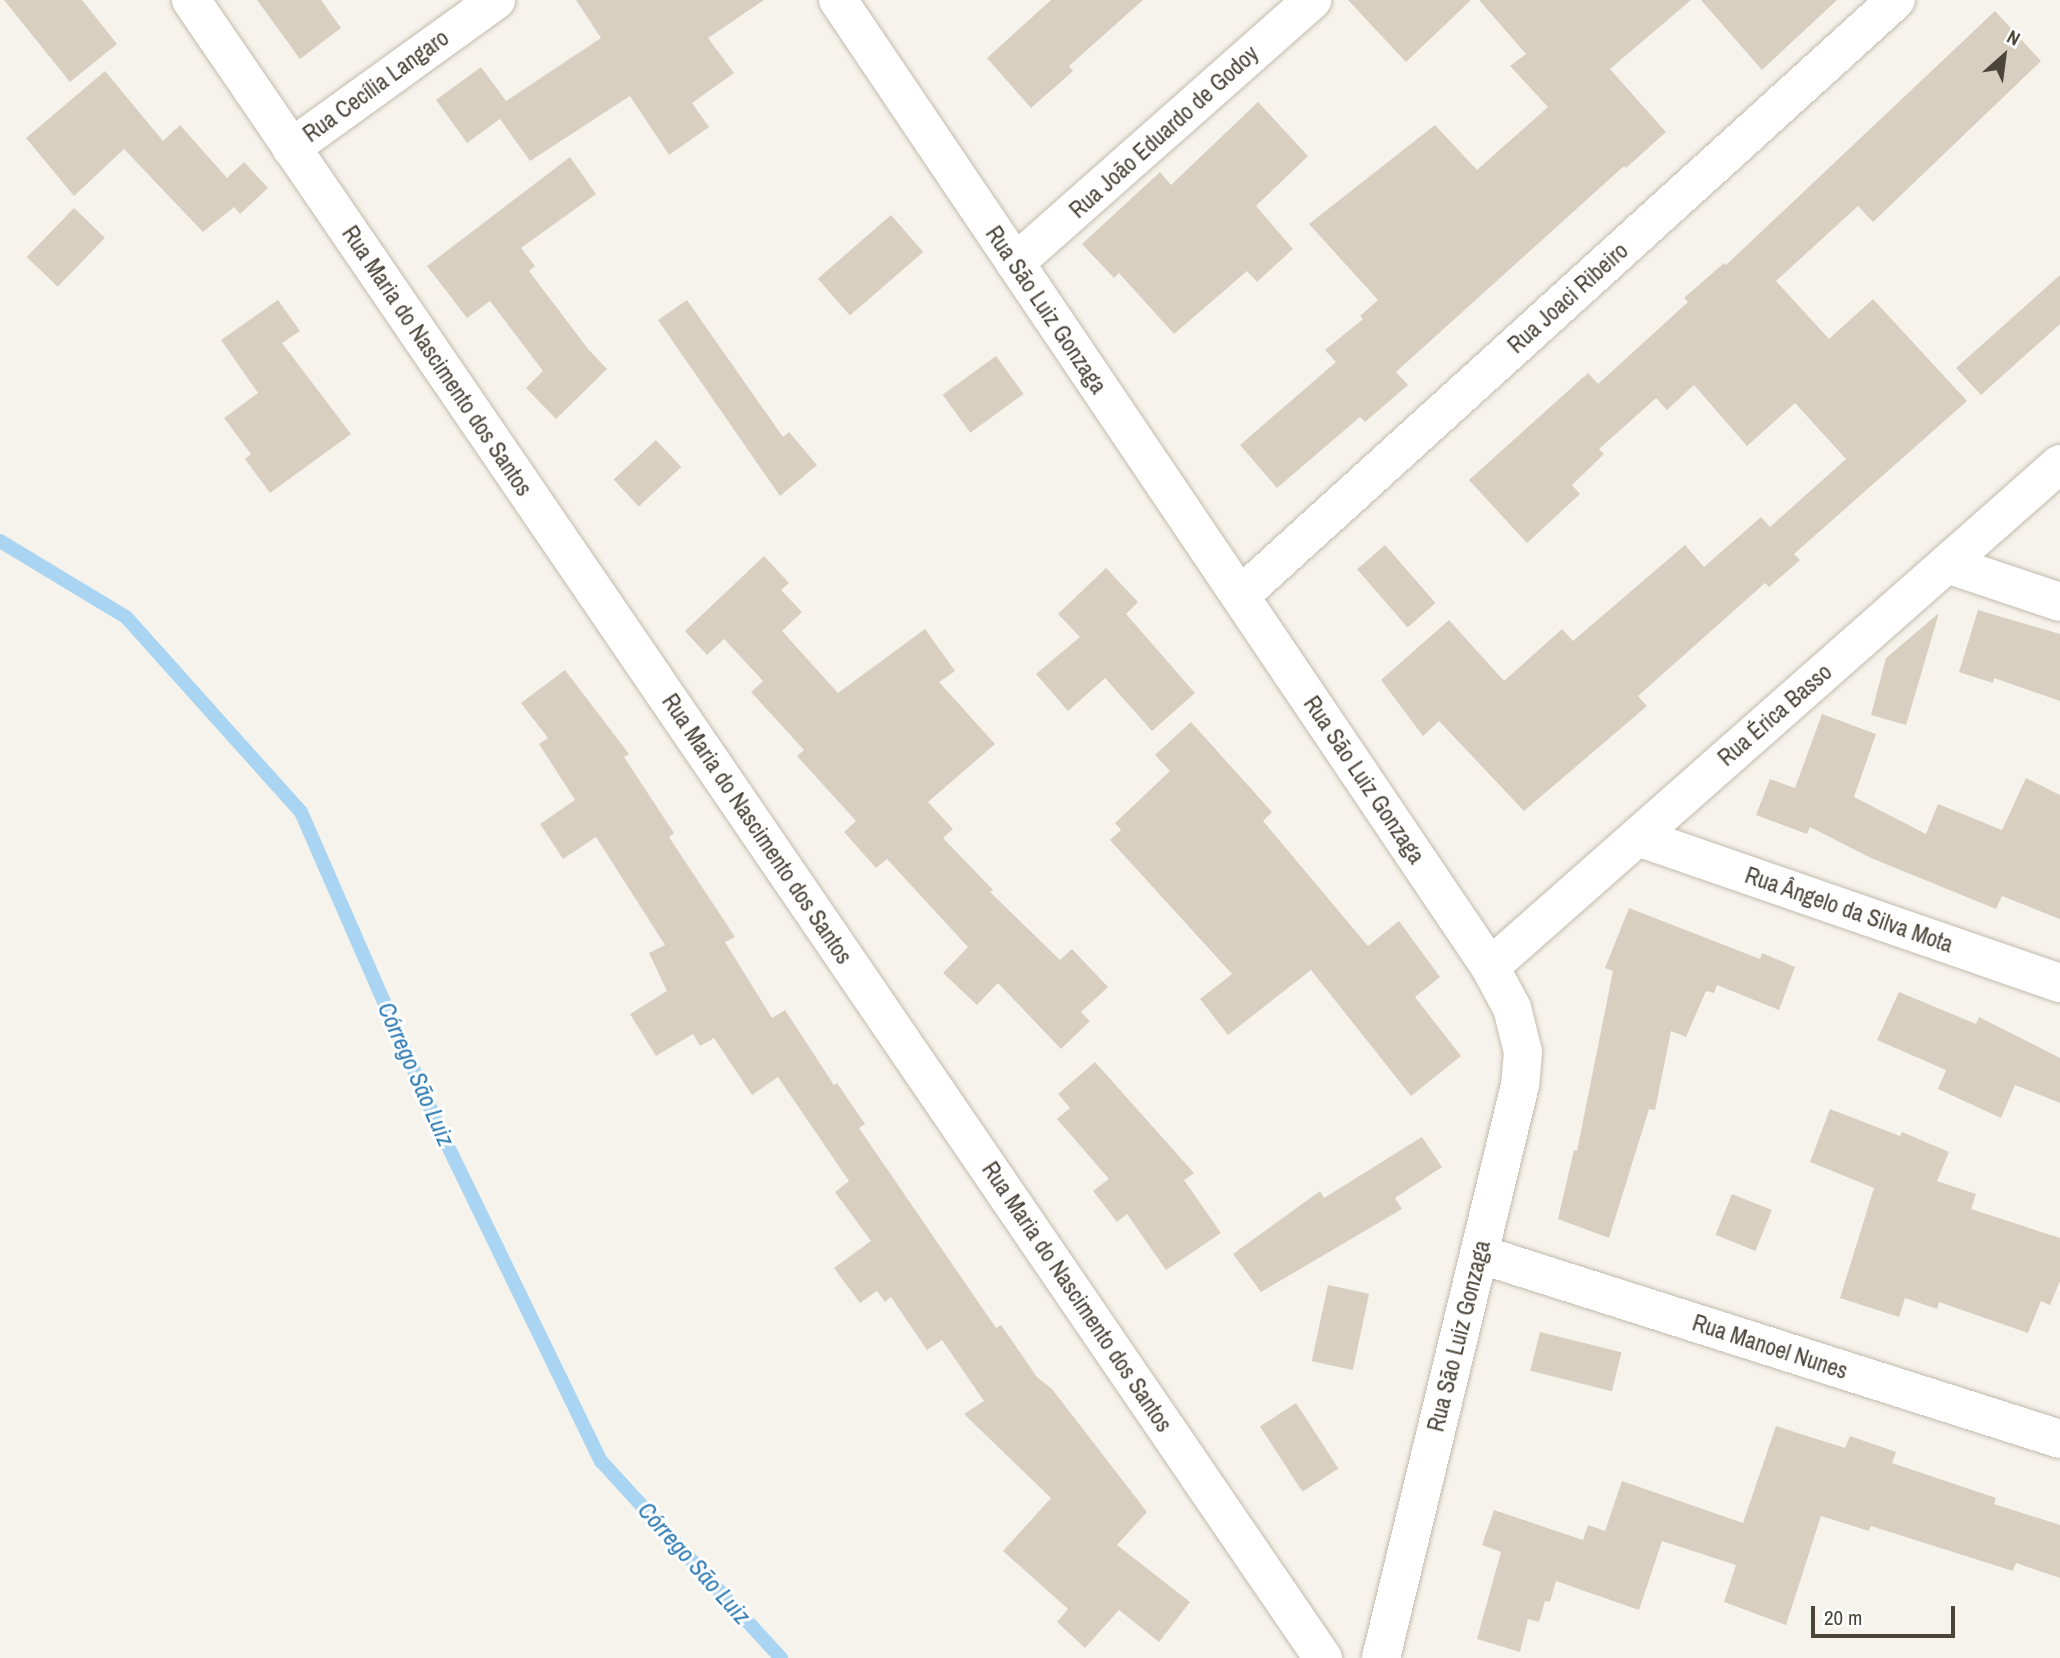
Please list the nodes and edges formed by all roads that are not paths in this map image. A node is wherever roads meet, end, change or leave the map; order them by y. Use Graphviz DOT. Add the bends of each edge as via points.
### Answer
graph roads {
  1 [pos="191,0"];
  2 [pos="496,0"];
  3 [pos="838,0"];
  4 [pos="1312,0"];
  5 [pos="1896,0"];
  6 [pos="291,148"];
  7 [pos="1015,263"];
  8 [pos="2060,464"];
  9 [pos="1947,564"];
  10 [pos="1240,596"];
  11 [pos="2060,602"];
  12 [pos="1638,836"];
  13 [pos="1490,967"];
  14 [pos="2060,983"];
  15 [pos="1479,1254"];
  16 [pos="2060,1439"];
  17 [pos="1323,1658"];
  18 [pos="1381,1658"];
  1 -- 6 [label="street, Rua Maria do Nascimento dos Santos"];
  2 -- 6 [label="street, Rua Cecília Langaro"];
  3 -- 7 [label="street, Rua São Luiz Gonzaga"];
  4 -- 7 [label="street, Rua João Eduardo de Godoy"];
  5 -- 10 [label="street, Rua Joaci Ribeiro"];
  6 -- 17 [label="street, Rua Maria do Nascimento dos Santos"];
  7 -- 10 [label="street, Rua São Luiz Gonzaga"];
  8 -- 9 [label="street, Rua Érica Basso"];
  9 -- 11 [label="street"];
  9 -- 12 [label="street, Rua Érica Basso"];
  10 -- 13 [label="street, Rua São Luiz Gonzaga"];
  12 -- 13 [label="street, Rua Érica Basso"];
  12 -- 14 [label="street, Rua Ângelo da Silva Mota"];
  13 -- 15 [label="street, Rua São Luiz Gonzaga" via="1512,1008 1523,1052 1520,1085"];
  15 -- 16 [label="street, Rua Manoel Nunes"];
  15 -- 18 [label="street, Rua São Luiz Gonzaga"];
}
